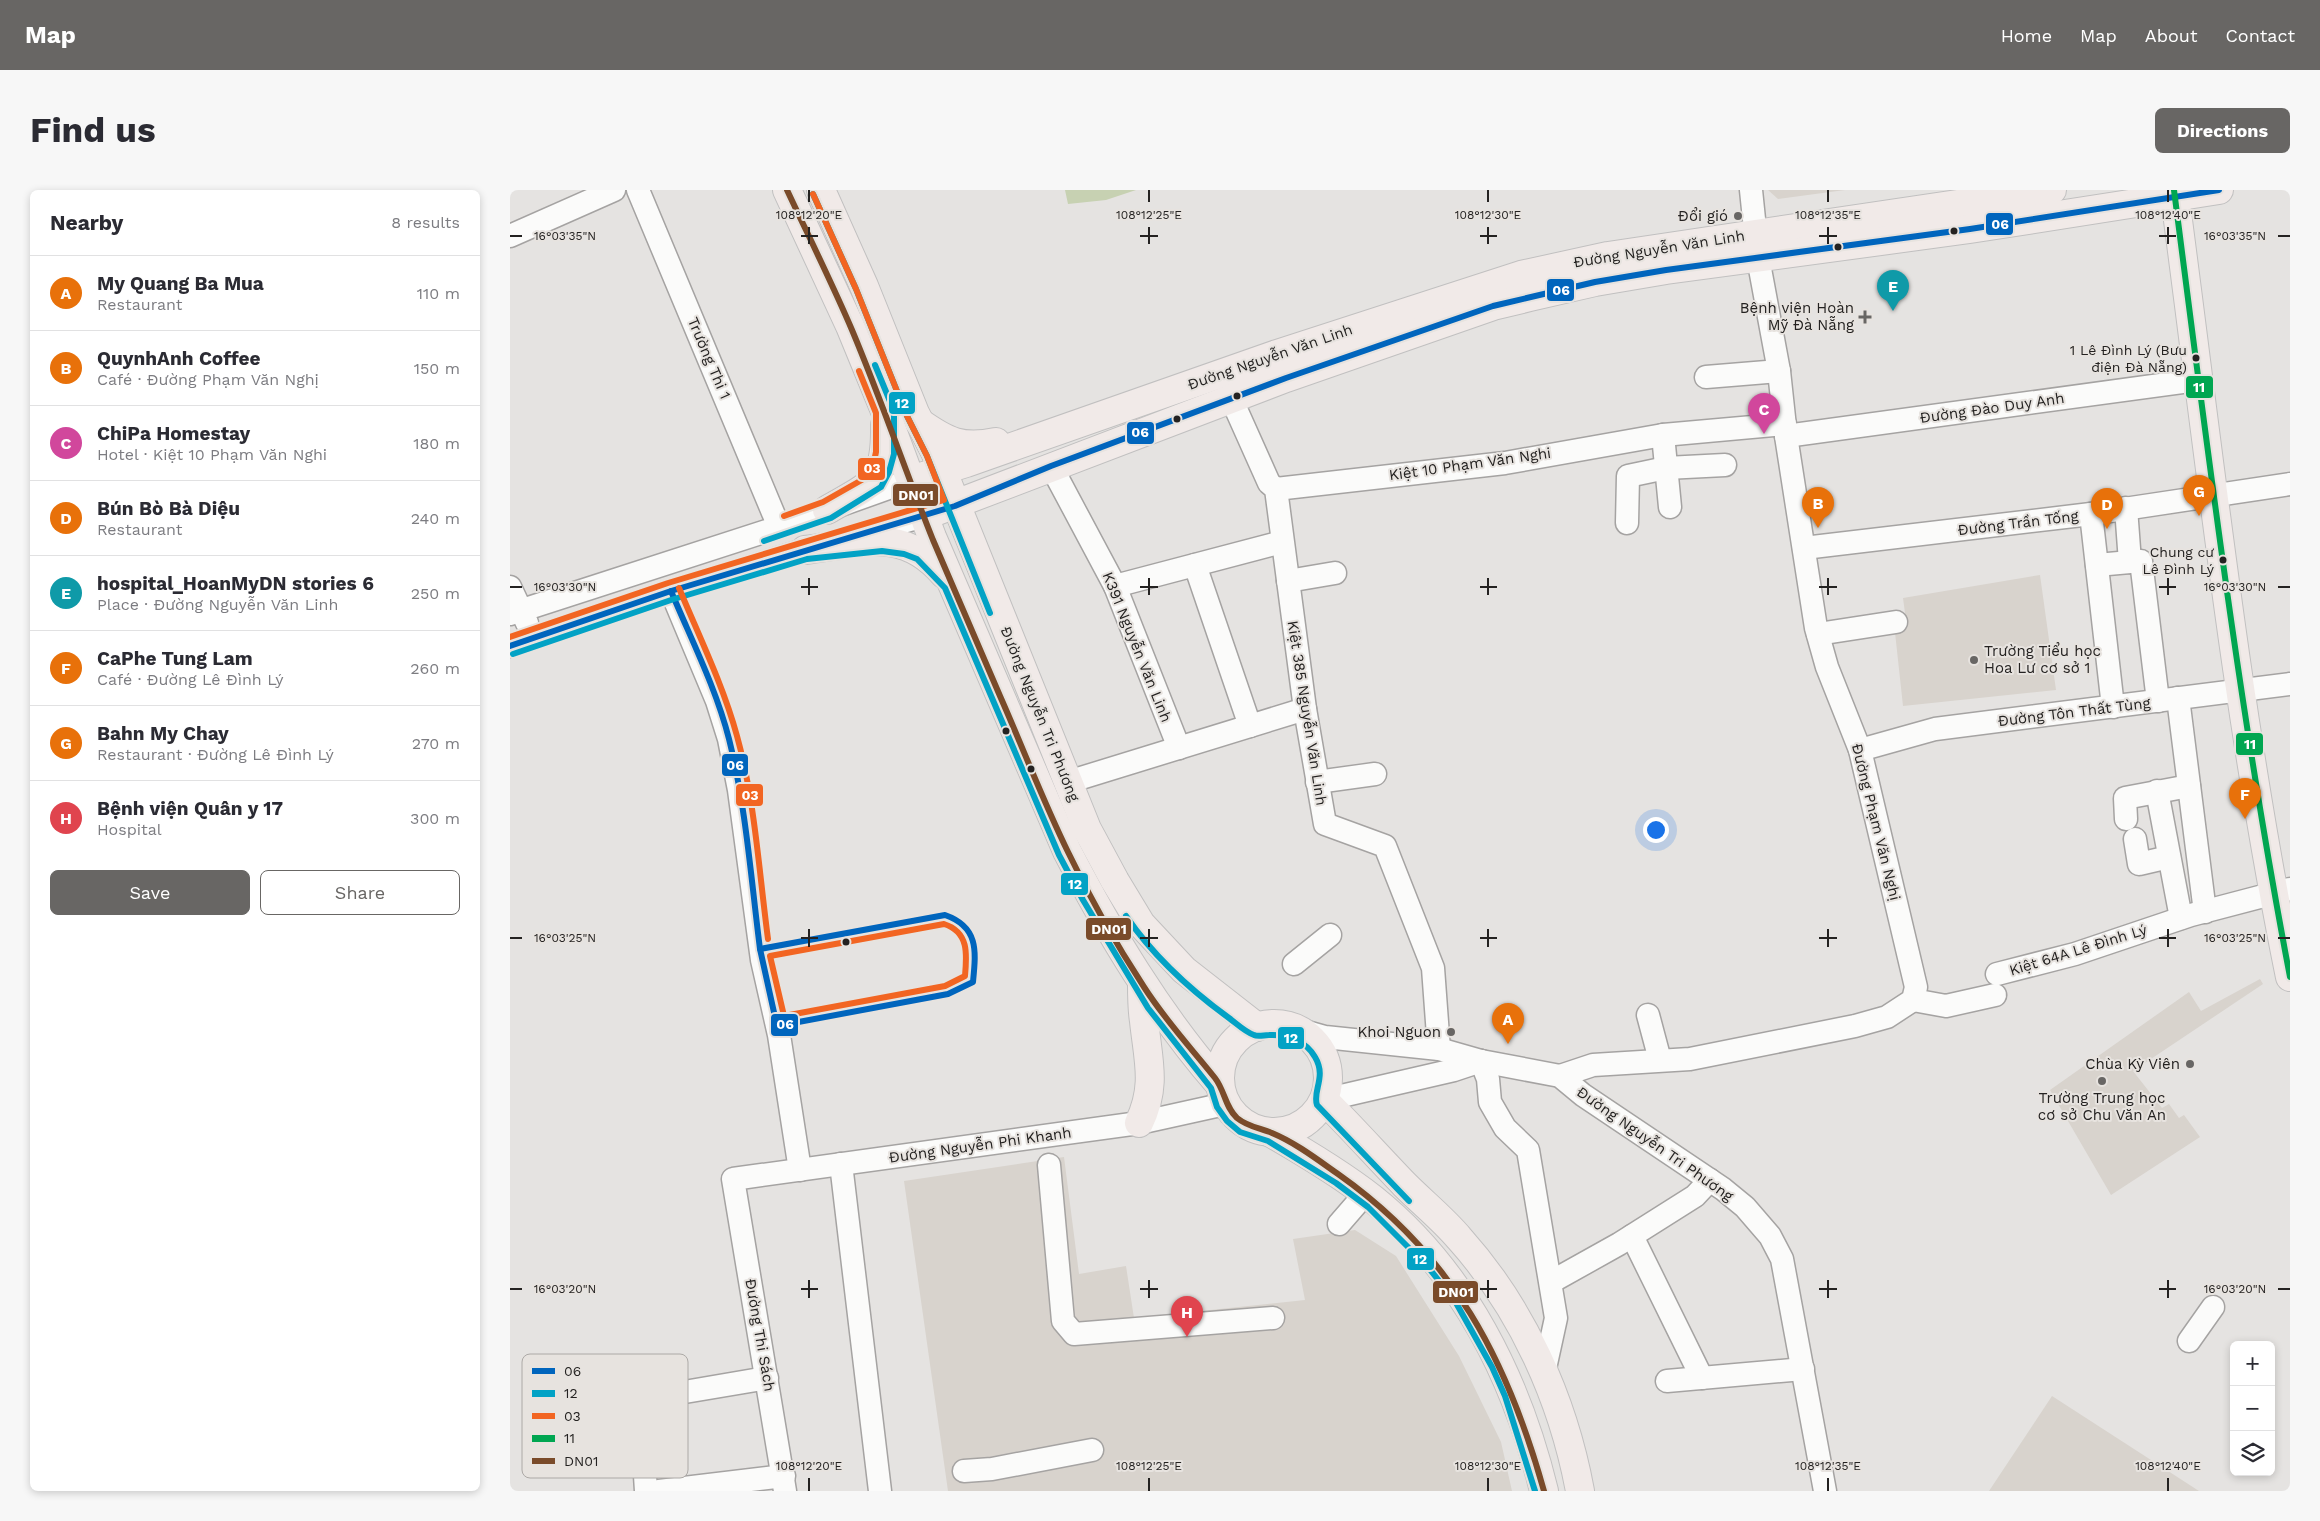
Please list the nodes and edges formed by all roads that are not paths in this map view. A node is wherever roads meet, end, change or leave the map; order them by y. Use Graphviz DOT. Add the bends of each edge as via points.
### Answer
graph roads {
  1 [pos="614,190"];
  2 [pos="638,190"];
  3 [pos="787,190"];
  4 [pos="821,190"];
  5 [pos="1751,190"];
  6 [pos="2052,190"];
  7 [pos="2219,190"];
  8 [pos="2174,194"];
  9 [pos="510,236"];
  10 [pos="1756,246"];
  11 [pos="1282,366"];
  12 [pos="1778,371"];
  13 [pos="1706,377"];
  14 [pos="2197,380"];
  15 [pos="1231,398"];
  16 [pos="885,411"];
  17 [pos="920,422"];
  18 [pos="1723,430"];
  19 [pos="1786,430"];
  20 [pos="1052,433"];
  21 [pos="1663,435"];
  22 [pos="1051,466"];
  23 [pos="1666,468"];
  24 [pos="942,469"];
  25 [pos="911,480"];
  26 [pos="2290,484"];
  27 [pos="1276,489"];
  28 [pos="993,490"];
  29 [pos="2214,494"];
  30 [pos="955,506"];
  31 [pos="1670,507"];
  32 [pos="2126,508"];
  33 [pos="827,510"];
  34 [pos="2091,514"];
  35 [pos="924,516"];
  36 [pos="1627,523"];
  37 [pos="779,527"];
  38 [pos="1282,542"];
  39 [pos="1804,548"];
  40 [pos="805,550"];
  41 [pos="2130,562"];
  42 [pos="1195,565"];
  43 [pos="2097,565"];
  44 [pos="1335,573"];
  45 [pos="1288,581"];
  46 [pos="952,583"];
  47 [pos="987,584"];
  48 [pos="1114,586"];
  49 [pos="510,587"];
  50 [pos="671,591"];
  51 [pos="516,612"];
  52 [pos="1896,622"];
  53 [pos="1818,634"];
  54 [pos="534,638"];
  55 [pos="510,646"];
  56 [pos="2290,684"];
  57 [pos="2240,689"];
  58 [pos="2168,699"];
  59 [pos="2113,707"];
  60 [pos="1305,709"];
  61 [pos="1250,726"];
  62 [pos="1179,748"];
  63 [pos="1860,750"];
  64 [pos="1375,774"];
  65 [pos="1068,782"];
  66 [pos="1317,782"];
  67 [pos="2189,786"];
  68 [pos="2157,791"];
  69 [pos="2169,857"];
  70 [pos="2282,891"];
  71 [pos="2205,912"];
  72 [pos="2181,918"];
  73 [pos="1330,935"];
  74 [pos="1294,964"];
  75 [pos="2290,977"];
  76 [pos="1142,981"];
  77 [pos="1913,1000"];
  78 [pos="1648,1015"];
  79 [pos="1257,1027"];
  80 [pos="1300,1030"];
  81 [pos="1439,1049"];
  82 [pos="1660,1060"];
  83 [pos="1482,1061"];
  84 [pos="1560,1076"];
  85 [pos="1222,1094"];
  86 [pos="1324,1100"];
  87 [pos="1140,1123"];
  88 [pos="1272,1133"];
  89 [pos="841,1164"];
  90 [pos="1049,1166"];
  91 [pos="800,1170"];
  92 [pos="733,1179"];
  93 [pos="1710,1180"];
  94 [pos="1365,1194"];
  95 [pos="1339,1224"];
  96 [pos="1632,1236"];
  97 [pos="1551,1282"];
  98 [pos="2213,1307"];
  99 [pos="1274,1318"];
  100 [pos="2189,1341"];
  101 [pos="1804,1370"];
  102 [pos="1544,1373"];
  103 [pos="767,1378"];
  104 [pos="1702,1378"];
  105 [pos="1667,1381"];
  106 [pos="688,1391"];
  107 [pos="1092,1450"];
  108 [pos="964,1471"];
  109 [pos="645,1478"];
  110 [pos="784,1484"];
  111 [pos="1818,1488"];
  112 [pos="688,1489"];
  113 [pos="646,1491"];
  114 [pos="659,1491"];
  115 [pos="880,1491"];
  116 [pos="1544,1491"];
  117 [pos="1580,1491"];
  1 -- 9 [label="street"];
  2 -- 37 [label="street, Trường Thi 1"];
  3 -- 16 [label="main road, Đường Nguyễn Tri Phương"];
  4 -- 17 [label="main road, Đường Nguyễn Tri Phương"];
  5 -- 10 [label="street, Đường Phạm Văn Nghị"];
  6 -- 10 [label="main road, Đường Nguyễn Văn Linh"];
  7 -- 8 [label="main road, Đường Nguyễn Văn Linh"];
  8 -- 10 [label="main road, Đường Nguyễn Văn Linh" via="1970,229"];
  8 -- 14 [label="main road"];
  10 -- 11 [label="main road, Đường Nguyễn Văn Linh" via="1608,256 1513,277 1434,314"];
  10 -- 12 [label="street, Đường Phạm Văn Nghị"];
  11 -- 15 [label="main road, Đường Nguyễn Văn Linh"];
  11 -- 20 [label="main road, Đường Nguyễn Văn Linh"];
  12 -- 13 [label="street"];
  12 -- 19 [label="street, Đường Phạm Văn Nghị"];
  14 -- 19 [label="street, Đường Đào Duy Anh"];
  14 -- 29 [label="main road"];
  15 -- 22 [label="main road, Đường Nguyễn Văn Linh"];
  15 -- 27 [label="street, Kiệt 385 Nguyễn Văn Linh" via="1269,483"];
  16 -- 25 [label="main road, Đường Nguyễn Tri Phương"];
  16 -- 33 [label="main road" via="886,452 873,483"];
  17 -- 20 [label="main road" via="956,444 976,446"];
  17 -- 24 [label="main road, Đường Nguyễn Tri Phương"];
  18 -- 19 [label="street, Kiệt 10 Phạm Văn Nghi"];
  18 -- 21 [label="street, Kiệt 10 Phạm Văn Nghi"];
  18 -- 23 [label="street" via="1726,470"];
  19 -- 39 [label="street, Đường Phạm Văn Nghị"];
  20 -- 24 [label="main road, Đường Nguyễn Văn Linh"];
  21 -- 23 [label="street"];
  21 -- 27 [label="street, Kiệt 10 Phạm Văn Nghi" via="1505,463"];
  22 -- 28 [label="main road, Đường Nguyễn Văn Linh"];
  22 -- 48 [label="street, K391 Nguyễn Văn Linh"];
  23 -- 31 [label="street"];
  23 -- 36 [label="street" via="1628,476"];
  24 -- 25 [label="main road, Đường Nguyễn Văn Linh"];
  24 -- 30 [label="main road, Đường Nguyễn Tri Phương"];
  25 -- 33 [label="street, Đường Nguyễn Văn Linh"];
  25 -- 35 [label="main road, Đường Nguyễn Tri Phương"];
  26 -- 29 [label="street, Đường Trần Tống"];
  27 -- 38 [label="street, Kiệt 385 Nguyễn Văn Linh"];
  28 -- 30 [label="main road, Đường Nguyễn Văn Linh"];
  28 -- 47 [label="main road" via="983,506 978,527"];
  29 -- 32 [label="street, Đường Trần Tống"];
  29 -- 57 [label="main road"];
  30 -- 35 [label="main road, Đường Nguyễn Văn Linh"];
  30 -- 47 [label="main road, Đường Nguyễn Tri Phương"];
  32 -- 34 [label="street, Đường Trần Tống"];
  32 -- 41 [label="street"];
  33 -- 37 [label="street, Đường Nguyễn Văn Linh"];
  34 -- 39 [label="street, Đường Trần Tống"];
  34 -- 43 [label="street"];
  35 -- 40 [label="street, Đường Nguyễn Văn Linh"];
  35 -- 46 [label="main road, Đường Nguyễn Tri Phương"];
  37 -- 51 [label="street, Đường Nguyễn Văn Linh"];
  38 -- 42 [label="street"];
  38 -- 45 [label="street, Kiệt 385 Nguyễn Văn Linh"];
  39 -- 53 [label="street, Đường Phạm Văn Nghị"];
  40 -- 46 [label="main road" via="882,542 906,544 922,552"];
  40 -- 50 [label="street, Đường Nguyễn Văn Linh"];
  41 -- 43 [label="street"];
  41 -- 58 [label="street" via="2141,561"];
  42 -- 48 [label="street"];
  42 -- 61 [label="street"];
  43 -- 59 [label="street"];
  44 -- 45 [label="street"];
  45 -- 60 [label="street, Kiệt 385 Nguyễn Văn Linh"];
  46 -- 76 [label="main road, Đường Nguyễn Tri Phương" via="1067,852"];
  47 -- 65 [label="main road, Đường Nguyễn Tri Phương"];
  48 -- 62 [label="street, K391 Nguyễn Văn Linh"];
  49 -- 51 [label="street"];
  50 -- 54 [label="street, Đường Nguyễn Văn Linh"];
  50 -- 91 [label="street" via="717,701 729,739 762,960 779,1034"];
  51 -- 54 [label="street"];
  52 -- 53 [label="street"];
  53 -- 63 [label="street, Đường Phạm Văn Nghị" via="1827,667"];
  54 -- 55 [label="street, Đường Nguyễn Văn Linh"];
  56 -- 57 [label="street, Đường Tôn Thất Tùng"];
  57 -- 58 [label="street, Đường Tôn Thất Tùng"];
  57 -- 70 [label="main road"];
  58 -- 59 [label="street, Đường Tôn Thất Tùng"];
  58 -- 67 [label="street"];
  59 -- 63 [label="street, Đường Tôn Thất Tùng" via="1935,729"];
  60 -- 61 [label="street"];
  60 -- 66 [label="street, Kiệt 385 Nguyễn Văn Linh"];
  61 -- 62 [label="street"];
  62 -- 65 [label="street"];
  63 -- 77 [label="street, Đường Phạm Văn Nghị" via="1911,962 1916,988"];
  64 -- 66 [label="street"];
  65 -- 79 [label="main road, Đường Nguyễn Tri Phương" via="1087,829 1141,924 1184,970"];
  66 -- 81 [label="street, Kiệt 385 Nguyễn Văn Linh" via="1324,824 1385,846 1433,968"];
  67 -- 68 [label="street"];
  67 -- 71 [label="street"];
  68 -- 69 [label="street"];
  68 -- 69 [label="street" via="2125,798 2139,864"];
  69 -- 72 [label="street"];
  70 -- 71 [label="street, Kiệt 64A Lê Đình Lý"];
  70 -- 75 [label="main road"];
  71 -- 72 [label="street, Kiệt 64A Lê Đình Lý"];
  72 -- 77 [label="street, Kiệt 64A Lê Đình Lý" via="2075,954 1946,1006"];
  73 -- 74 [label="street"];
  76 -- 85 [label="main road, Đường Nguyễn Tri Phương"];
  76 -- 87 [label="main road" via="1151,1069 1148,1105"];
  77 -- 82 [label="street" via="1887,1017 1855,1026 1690,1058"];
  78 -- 82 [label="street"];
  79 -- 80 [label="main road" via="1272,1024"];
  79 -- 85 [label="main road" via="1246,1032 1228,1049 1220,1072"];
  80 -- 81 [label="street, Đường Nguyễn Tri Phương" via="1325,1037"];
  80 -- 86 [label="main road" via="1321,1052 1327,1066 1329,1081"];
  81 -- 83 [label="street, Đường Nguyễn Tri Phương"];
  82 -- 84 [label="street" via="1593,1065"];
  83 -- 84 [label="street, Đường Nguyễn Tri Phương"];
  83 -- 86 [label="street, Đường Nguyễn Tri Phương"];
  83 -- 97 [label="street" via="1490,1102 1505,1128 1528,1150"];
  84 -- 93 [label="street, Đường Nguyễn Tri Phương"];
  85 -- 87 [label="street, Đường Nguyễn Phi Khanh"];
  85 -- 88 [label="main road" via="1233,1115 1244,1124"];
  86 -- 88 [label="main road" via="1303,1124 1288,1131"];
  86 -- 102 [label="main road" via="1459,1237 1494,1283 1528,1337"];
  87 -- 89 [label="street, Đường Nguyễn Phi Khanh"];
  88 -- 94 [label="main road"];
  89 -- 91 [label="street, Đường Nguyễn Phi Khanh"];
  89 -- 115 [label="street"];
  90 -- 99 [label="street" via="1062,1313 1074,1334"];
  91 -- 92 [label="street, Đường Nguyễn Phi Khanh"];
  92 -- 103 [label="street, Đường Thi Sách"];
  93 -- 96 [label="street" via="1695,1196"];
  93 -- 101 [label="street, Đường Nguyễn Tri Phương" via="1745,1208 1770,1236 1782,1258"];
  94 -- 95 [label="street"];
  94 -- 116 [label="main road" via="1434,1260 1462,1296 1485,1334 1513,1393"];
  96 -- 97 [label="street"];
  96 -- 104 [label="street"];
  97 -- 102 [label="street" via="1556,1318"];
  98 -- 100 [label="street"];
  101 -- 104 [label="street"];
  101 -- 111 [label="street, Đường Nguyễn Tri Phương"];
  102 -- 117 [label="main road"];
  103 -- 106 [label="street"];
  103 -- 110 [label="street, Đường Thi Sách"];
  104 -- 105 [label="street"];
  107 -- 108 [label="street" via="992,1469"];
  109 -- 113 [label="street"];
  110 -- 112 [label="street"];
  112 -- 114 [label="street"];
}
